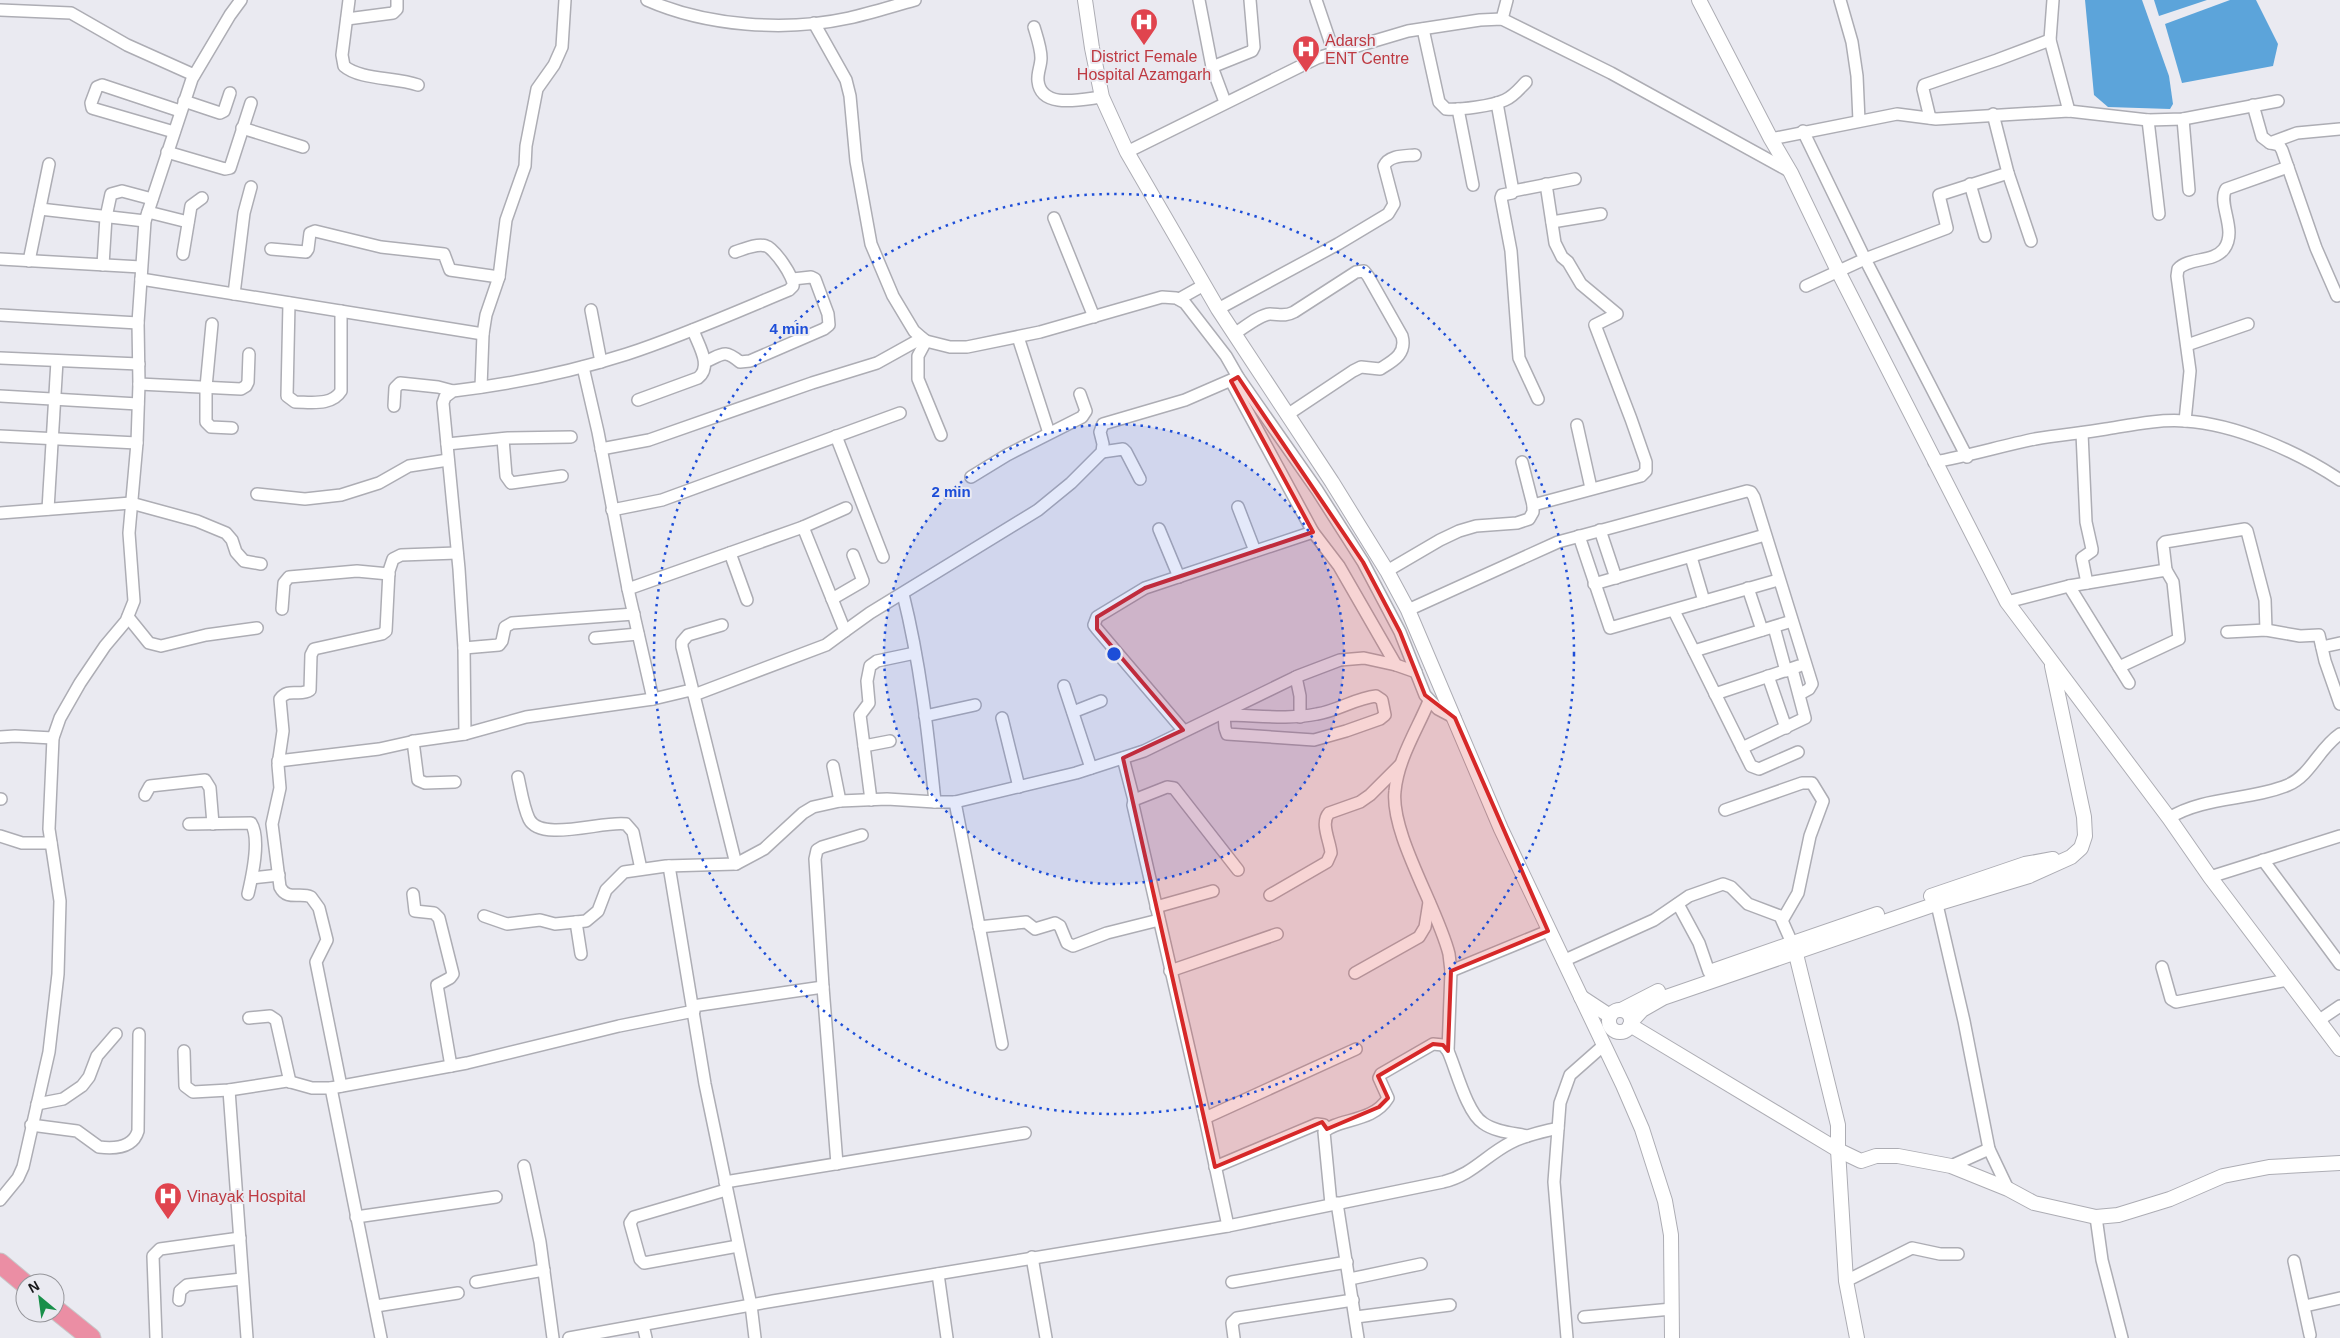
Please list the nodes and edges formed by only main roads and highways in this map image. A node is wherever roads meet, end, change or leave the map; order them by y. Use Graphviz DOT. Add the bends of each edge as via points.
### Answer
graph roads {
  1 [pos="0,1263"];
  2 [pos="15,1276"];
  3 [pos="65,1317"];
  4 [pos="91,1338"];
  1 -- 2 [label="highway"];
  3 -- 4 [label="highway"];
}
